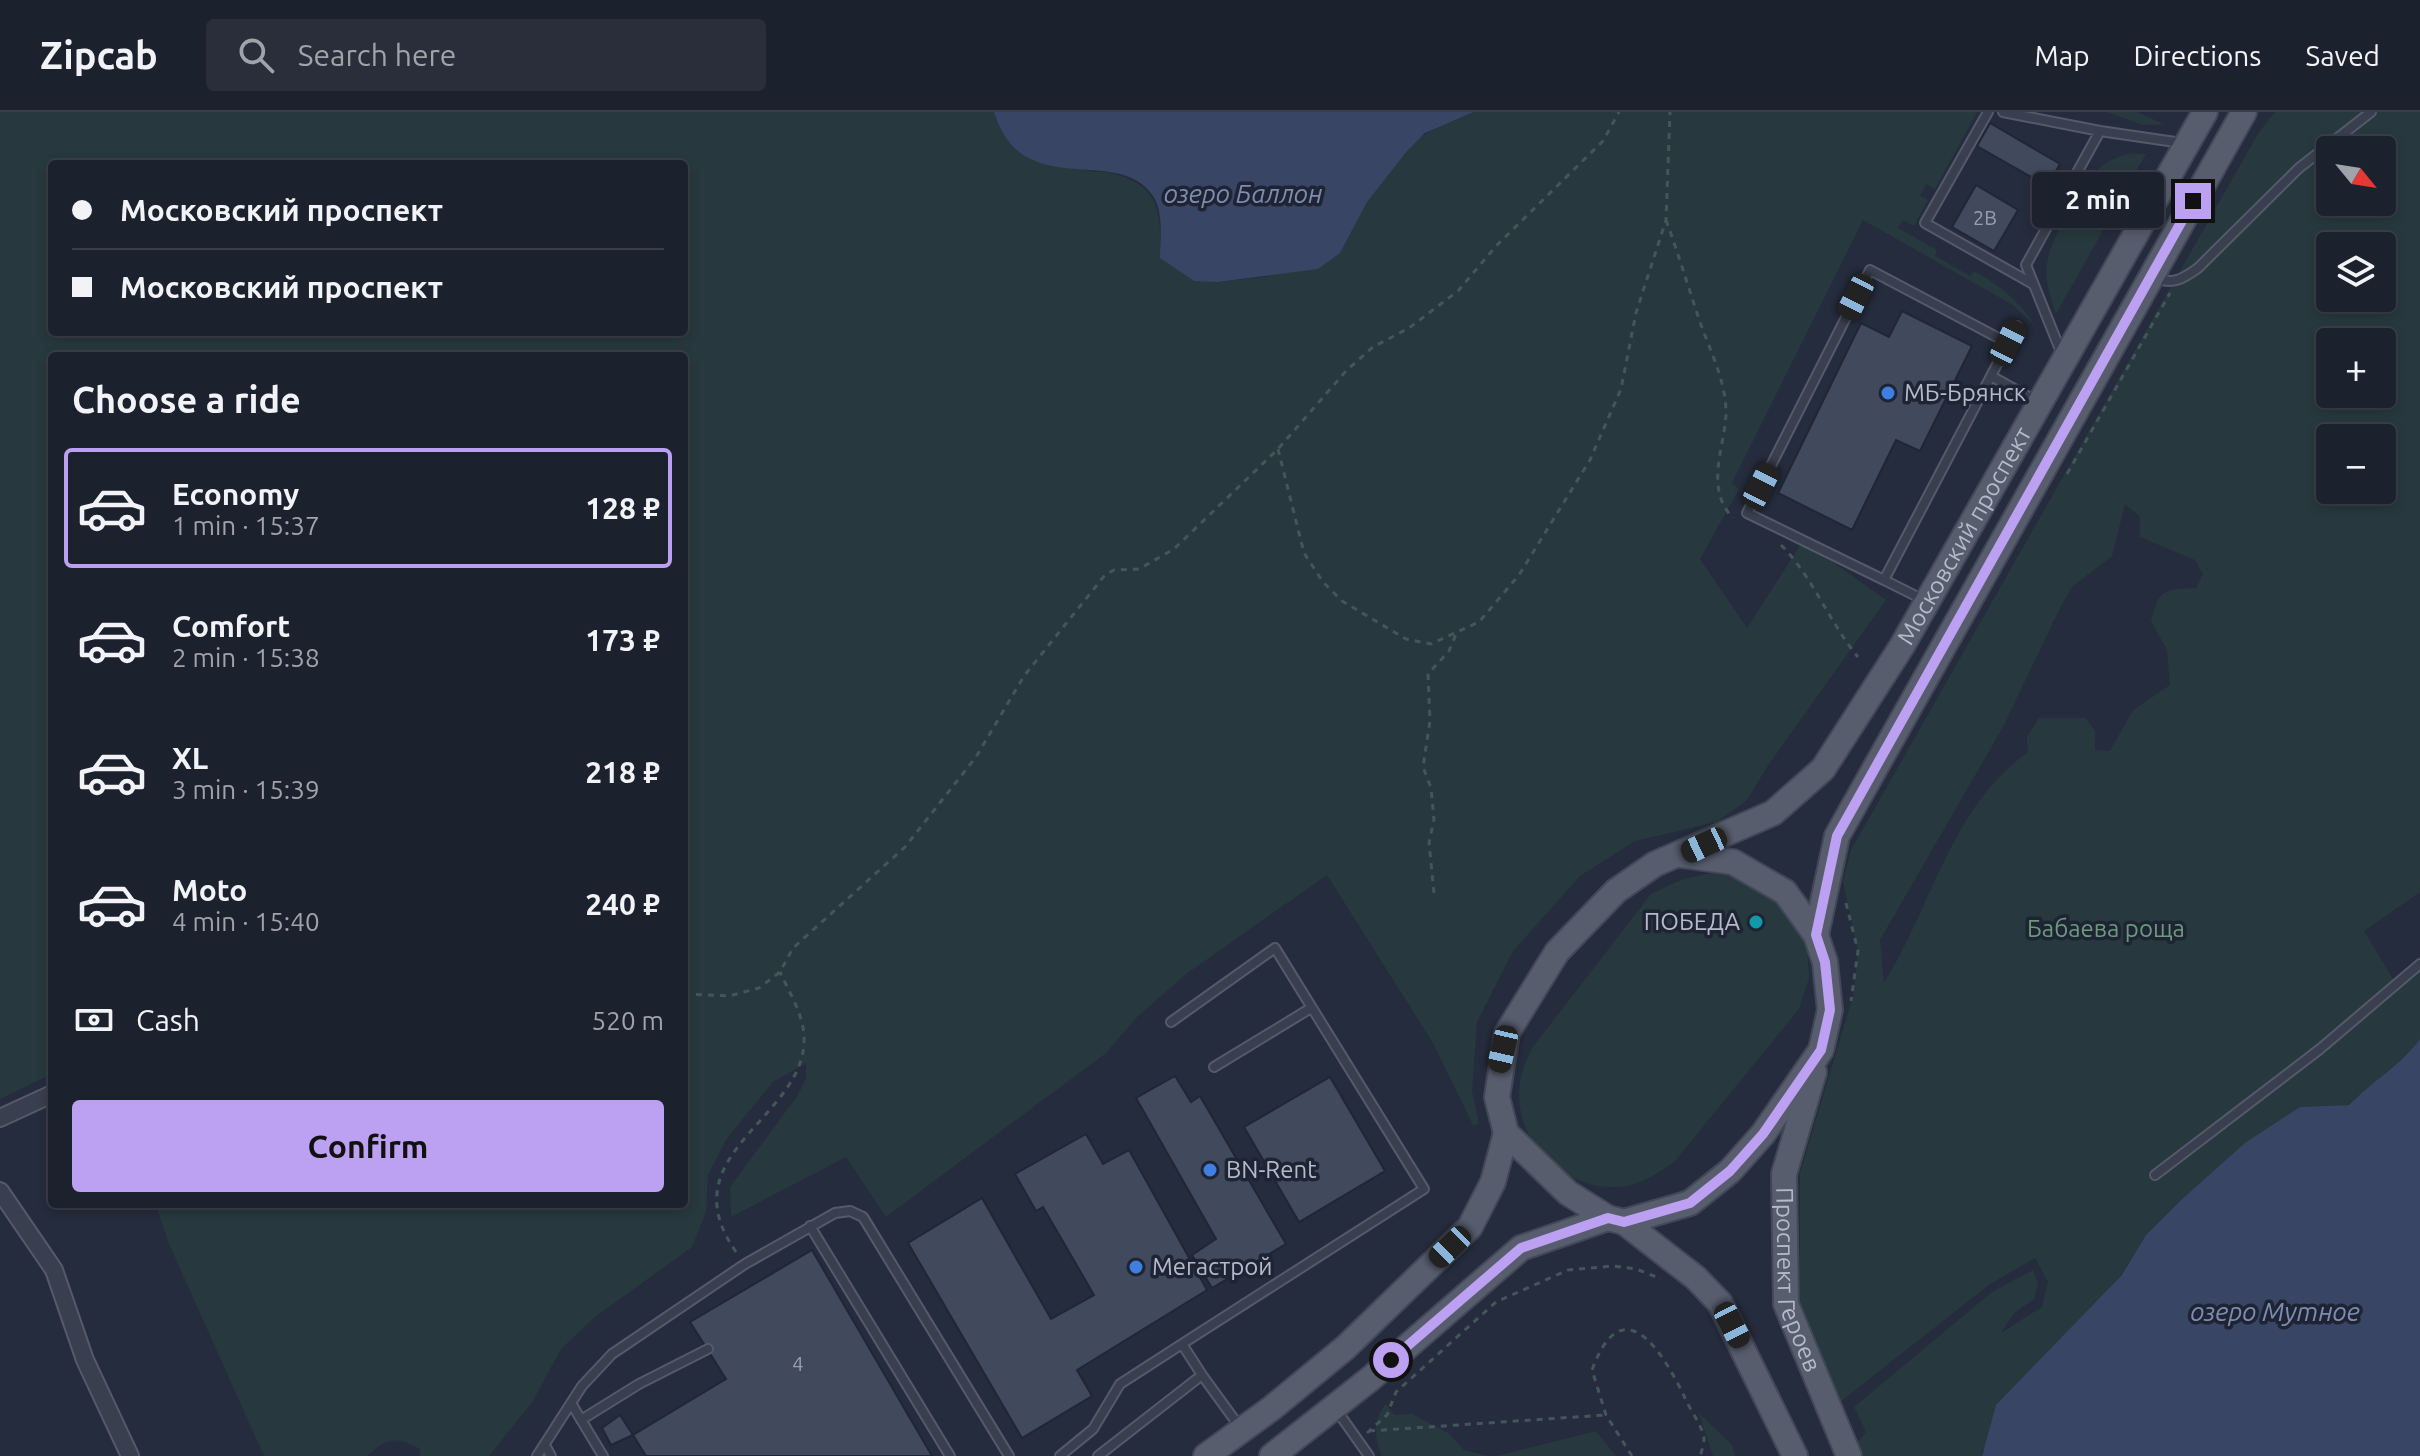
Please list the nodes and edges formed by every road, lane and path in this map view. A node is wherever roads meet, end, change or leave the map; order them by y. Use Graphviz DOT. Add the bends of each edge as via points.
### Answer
graph roads {
  1 [pos="1619,112"];
  2 [pos="1670,112"];
  3 [pos="1988,112"];
  4 [pos="2003,112"];
  5 [pos="2205,112"];
  6 [pos="2244,112"];
  7 [pos="2371,112"];
  8 [pos="2100,131"];
  9 [pos="2187,144"];
  10 [pos="1666,220"];
  11 [pos="2150,276"];
  12 [pos="2034,285"];
  13 [pos="2017,326"];
  14 [pos="2008,343"];
  15 [pos="2064,360"];
  16 [pos="1991,376"];
  17 [pos="2040,403"];
  18 [pos="1278,449"];
  19 [pos="1746,524"];
  20 [pos="1773,538"];
  21 [pos="1884,580"];
  22 [pos="1927,602"];
  23 [pos="1457,632"];
  24 [pos="1858,657"];
  25 [pos="1681,855"];
  26 [pos="1434,893"];
  27 [pos="1816,935"];
  28 [pos="2420,964"];
  29 [pos="780,972"];
  30 [pos="688,994"];
  31 [pos="1311,1008"];
  32 [pos="1171,1022"];
  33 [pos="1821,1050"];
  34 [pos="1214,1067"];
  35 [pos="48,1096"];
  36 [pos="0,1118"];
  37 [pos="1506,1133"];
  38 [pos="2155,1175"];
  39 [pos="0,1191"];
  40 [pos="1616,1220"];
  41 [pos="810,1226"];
  42 [pos="745,1264"];
  43 [pos="1671,1283"];
  44 [pos="1182,1344"];
  45 [pos="708,1349"];
  46 [pos="1202,1375"];
  47 [pos="571,1403"];
  48 [pos="1335,1408"];
  49 [pos="1606,1415"];
  50 [pos="581,1420"];
  51 [pos="1242,1430"];
  52 [pos="1369,1431"];
  53 [pos="1359,1440"];
  54 [pos="545,1445"];
  55 [pos="130,1456"];
  56 [pos="537,1456"];
  57 [pos="551,1456"];
  58 [pos="603,1456"];
  59 [pos="950,1456"];
  60 [pos="1009,1456"];
  61 [pos="1060,1456"];
  62 [pos="1098,1456"];
  63 [pos="1206,1456"];
  64 [pos="1272,1456"];
  65 [pos="1369,1456"];
  66 [pos="1632,1456"];
  67 [pos="1700,1456"];
  68 [pos="1795,1456"];
  69 [pos="1849,1456"];
  1 -- 18 [label="path" via="1603,141 1458,291 1373,347"];
  2 -- 10 [label="path"];
  3 -- 12 [label="lane" via="1925,223"];
  4 -- 8 [label="lane"];
  5 -- 9 [label="main road, Московский проспект"];
  6 -- 11 [label="main road, Московский проспект"];
  7 -- 11 [label="lane" via="2299,168 2198,268 2180,281"];
  8 -- 9 [label="lane"];
  8 -- 12 [label="lane" via="2026,265"];
  9 -- 15 [label="main road, Московский проспект"];
  10 -- 19 [label="path" via="1719,372 1726,413 1718,446 1718,485 1725,509"];
  10 -- 23 [label="path" via="1636,313 1621,389 1590,460 1519,575 1479,622"];
  11 -- 27 [label="main road, Московский проспект" via="1837,836"];
  12 -- 15 [label="lane"];
  13 -- 14 [label="lane"];
  14 -- 16 [label="lane"];
  14 -- 21 [label="lane" via="1870,270 1747,513"];
  15 -- 17 [label="main road, Московский проспект"];
  16 -- 17 [label="lane"];
  16 -- 21 [label="lane"];
  17 -- 22 [label="main road, Московский проспект"];
  18 -- 23 [label="path" via="1304,553 1323,582 1342,601 1406,639 1431,644"];
  18 -- 29 [label="path" via="1174,549 1139,569 1105,575 1024,676 976,757 932,815 905,847 793,948"];
  20 -- 24 [label="path" via="1816,591"];
  21 -- 22 [label="lane"];
  22 -- 25 [label="main road, Московский проспект" via="1823,769 1773,813"];
  23 -- 26 [label="path" via="1449,651 1428,674 1430,721 1423,767 1434,819 1429,843"];
  25 -- 27 [label="main road" via="1733,862 1785,892"];
  25 -- 37 [label="main road, Московский проспект" via="1655,864 1616,891 1557,952 1507,1033 1497,1097"];
  27 -- 33 [label="main road, Проспект Героев" via="1830,1010"];
  28 -- 38 [label="lane" via="2320,1049"];
  29 -- 30 [label="path" via="759,988 729,996"];
  29 -- 42 [label="path" via="799,1012 801,1059 788,1089 730,1156 719,1184 724,1234"];
  31 -- 32 [label="lane" via="1275,948"];
  31 -- 34 [label="lane"];
  31 -- 44 [label="lane" via="1424,1189"];
  33 -- 40 [label="main road" via="1763,1134 1730,1171 1690,1203"];
  33 -- 69 [label="main road, Проспект Героев" via="1784,1174 1786,1304"];
  35 -- 36 [label="street"];
  37 -- 40 [label="main road" via="1545,1175"];
  37 -- 51 [label="main road" via="1493,1182 1470,1227 1346,1347"];
  39 -- 55 [label="street" via="54,1270 85,1360"];
  40 -- 48 [label="main road" via="1521,1248"];
  40 -- 68 [label="main road" via="1696,1278 1720,1303"];
  41 -- 42 [label="lane"];
  41 -- 59 [label="lane"];
  41 -- 60 [label="lane" via="835,1213 850,1211 863,1217"];
  42 -- 47 [label="lane" via="612,1354"];
  43 -- 52 [label="path" via="1613,1266 1568,1270 1496,1302 1396,1392 1387,1415"];
  44 -- 46 [label="lane"];
  44 -- 61 [label="lane" via="1120,1384 1093,1429"];
  45 -- 50 [label="lane"];
  46 -- 51 [label="lane"];
  46 -- 62 [label="lane"];
  47 -- 50 [label="lane"];
  47 -- 54 [label="lane"];
  48 -- 53 [label="lane"];
  48 -- 64 [label="main road"];
  49 -- 52 [label="path"];
  49 -- 66 [label="path"];
  49 -- 67 [label="path" via="1592,1370 1598,1353 1608,1338 1623,1331 1638,1333 1665,1357 1704,1438"];
  50 -- 58 [label="lane"];
  51 -- 63 [label="main road"];
  52 -- 53 [label="path"];
  53 -- 65 [label="lane"];
  54 -- 56 [label="lane"];
  54 -- 57 [label="lane"];
}
